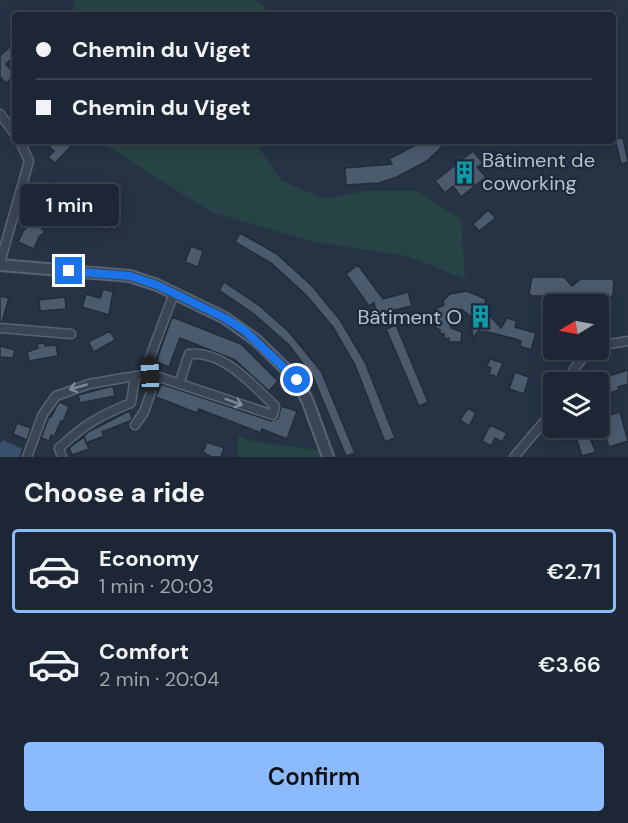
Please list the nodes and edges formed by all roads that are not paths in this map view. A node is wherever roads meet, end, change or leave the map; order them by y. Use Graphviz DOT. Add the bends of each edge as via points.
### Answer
graph roads {
  1 [pos="0,114"];
  2 [pos="12,130"];
  3 [pos="21,144"];
  4 [pos="0,264"];
  5 [pos="174,293"];
  6 [pos="0,328"];
  7 [pos="71,334"];
  8 [pos="628,341"];
  9 [pos="609,344"];
  10 [pos="150,374"];
  11 [pos="135,376"];
  12 [pos="179,384"];
  13 [pos="543,423"];
  14 [pos="135,425"];
  15 [pos="27,457"];
  16 [pos="62,457"];
  17 [pos="328,457"];
  18 [pos="514,457"];
  1 -- 2 [label="street"];
  3 -- 4 [label="street" via="29,161"];
  4 -- 5 [label="street" via="130,276"];
  5 -- 10 [label="street" via="149,360"];
  5 -- 17 [label="street" via="244,330 285,367 303,390"];
  6 -- 7 [label="street"];
  8 -- 9 [label="street"];
  10 -- 11 [label="street"];
  10 -- 12 [label="street"];
  10 -- 14 [label="street" via="151,392"];
  11 -- 15 [label="street, one-way" via="89,384 56,396 43,414"];
  11 -- 16 [label="street" via="131,403 82,427 59,448"];
  12 -- 12 [label="street, one-way" via="273,415 275,406 230,365 202,353 189,354"];
  13 -- 18 [label="street"];
}
